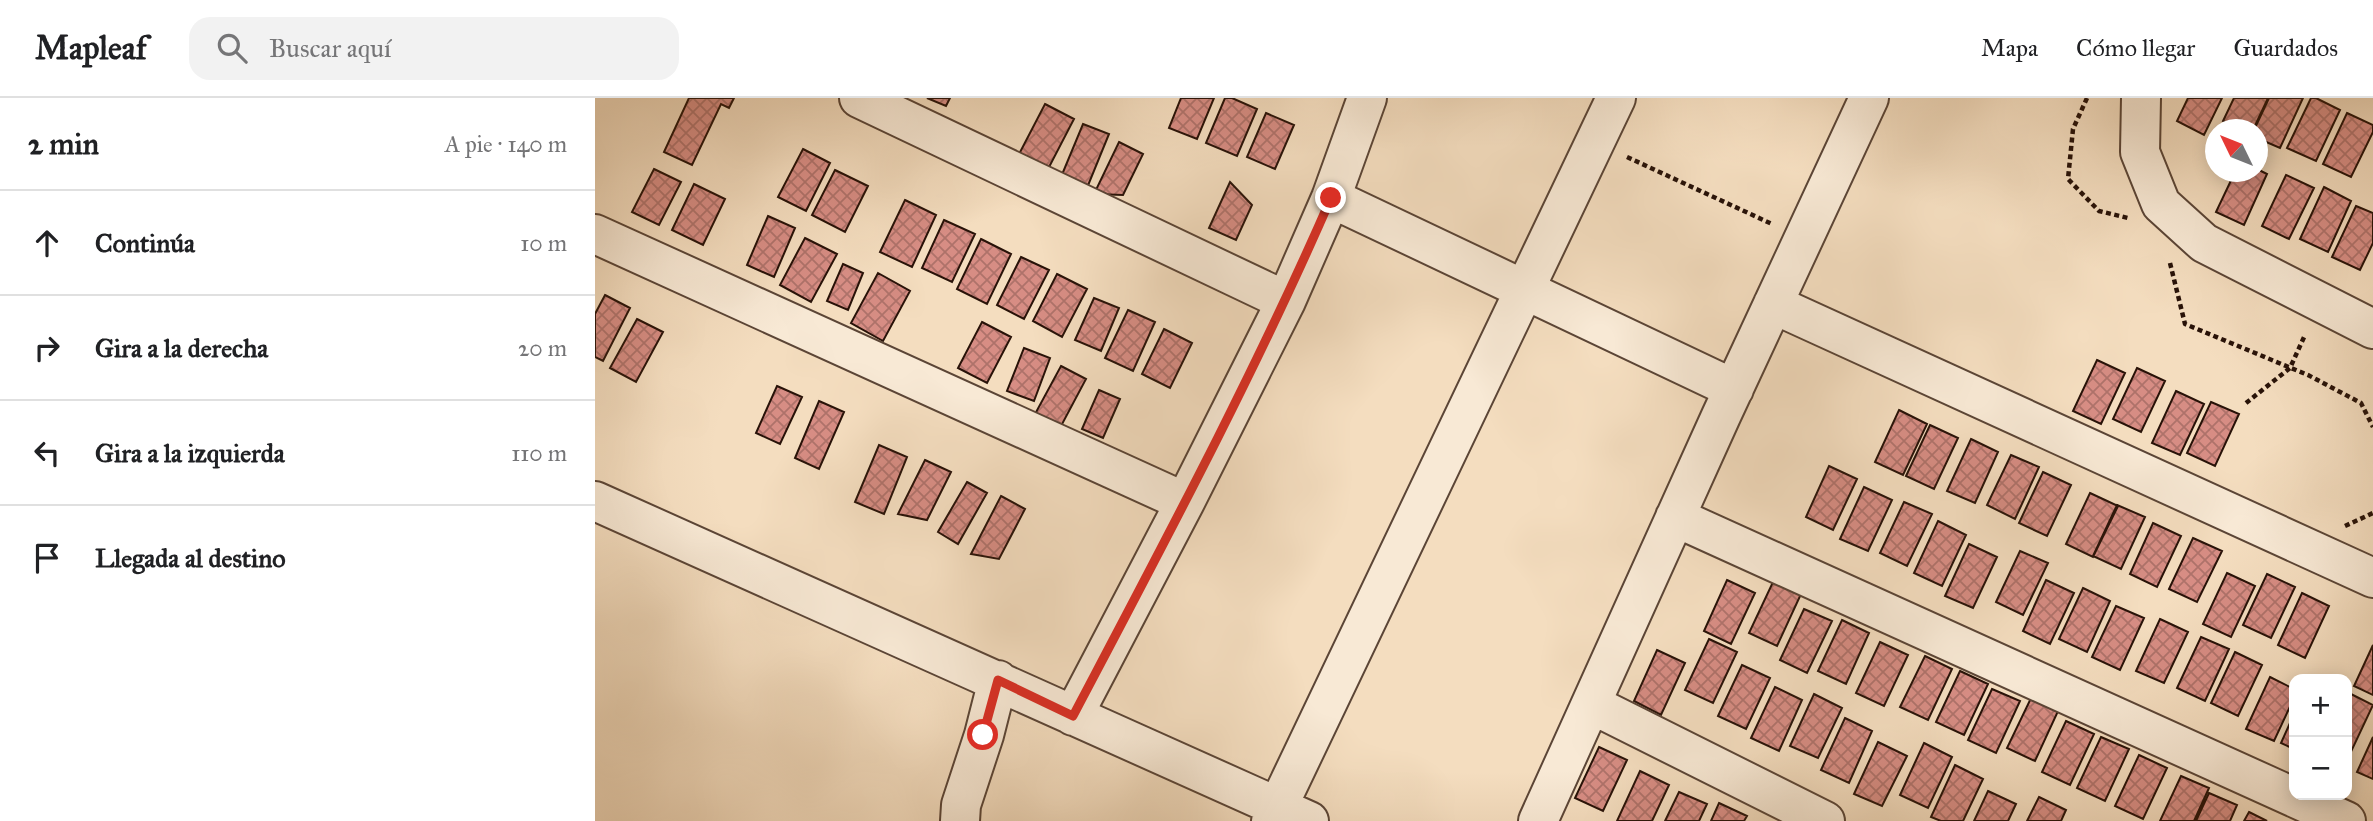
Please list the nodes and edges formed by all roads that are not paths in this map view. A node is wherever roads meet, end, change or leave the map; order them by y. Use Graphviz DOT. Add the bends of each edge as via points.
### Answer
graph roads {
  1 [pos="859,98"];
  2 [pos="1367,98"];
  3 [pos="1616,98"];
  4 [pos="1869,98"];
  5 [pos="2141,98"];
  6 [pos="1331,198"];
  7 [pos="595,234"];
  8 [pos="1525,289"];
  9 [pos="1286,301"];
  10 [pos="1773,304"];
  11 [pos="2373,329"];
  12 [pos="1734,389"];
  13 [pos="595,500"];
  14 [pos="1185,502"];
  15 [pos="1675,517"];
  16 [pos="2373,578"];
  17 [pos="998,680"];
  18 [pos="1591,704"];
  19 [pos="1073,716"];
  20 [pos="1286,816"];
  21 [pos="960,821"];
  22 [pos="1538,821"];
  23 [pos="1825,821"];
  24 [pos="2346,821"];
  1 -- 9 [label="street"];
  2 -- 6 [label="street"];
  3 -- 8 [label="street"];
  4 -- 10 [label="street"];
  5 -- 11 [label="street" via="2140,152 2161,204 2204,243"];
  6 -- 8 [label="street"];
  6 -- 9 [label="street"];
  7 -- 14 [label="street"];
  8 -- 12 [label="street"];
  8 -- 20 [label="street"];
  9 -- 14 [label="street"];
  10 -- 12 [label="street"];
  10 -- 16 [label="street"];
  12 -- 15 [label="street"];
  13 -- 17 [label="street"];
  14 -- 19 [label="street"];
  15 -- 18 [label="street"];
  15 -- 24 [label="street"];
  17 -- 19 [label="street"];
  17 -- 21 [label="street"];
  18 -- 22 [label="street"];
  18 -- 23 [label="street"];
  19 -- 20 [label="street"];
}
